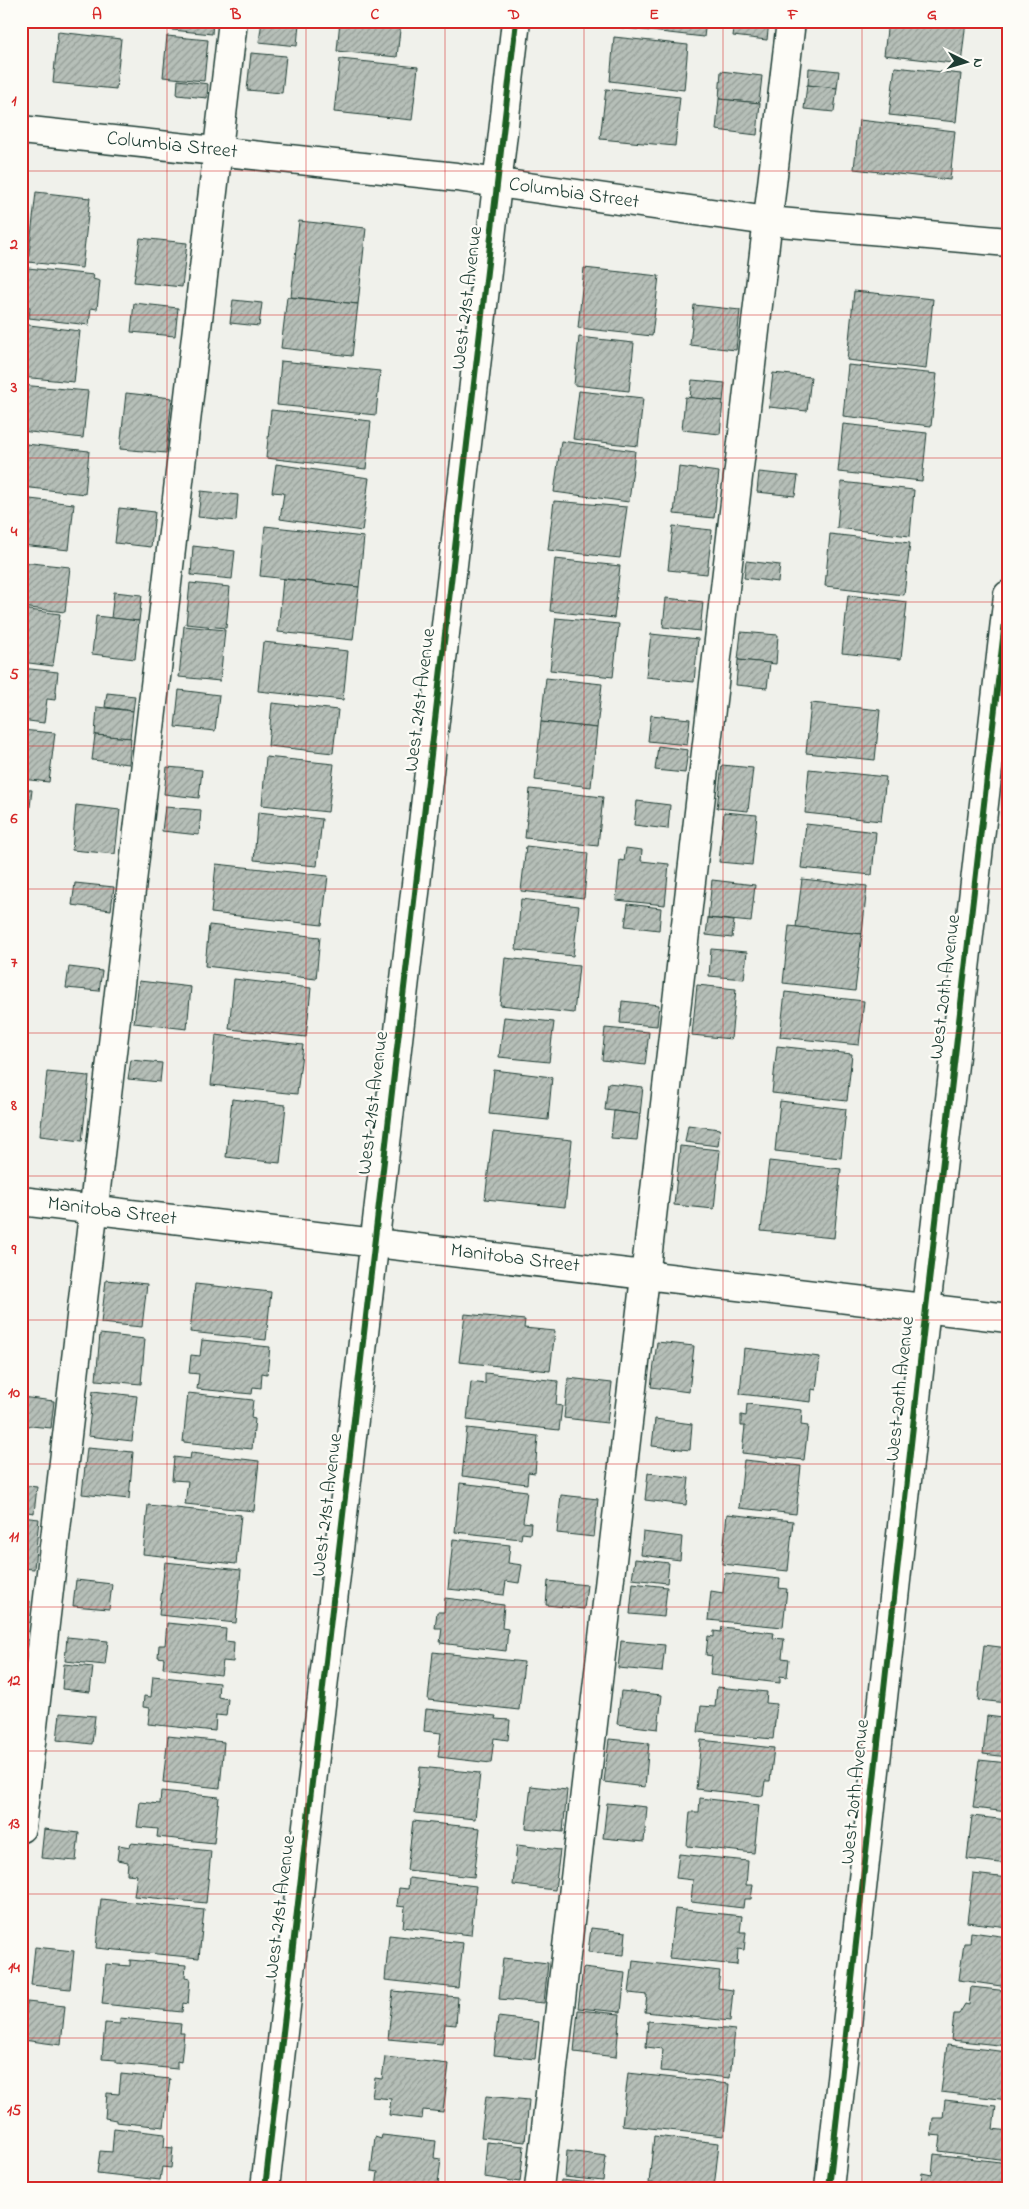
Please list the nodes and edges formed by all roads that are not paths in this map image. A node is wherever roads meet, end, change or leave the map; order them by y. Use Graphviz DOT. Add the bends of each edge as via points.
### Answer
graph roads {
  1 [pos="233,21"];
  2 [pos="516,21"];
  3 [pos="791,21"];
  4 [pos="21,130"];
  5 [pos="218,151"];
  6 [pos="498,183"];
  7 [pos="768,221"];
  8 [pos="1008,242"];
  9 [pos="1008,595"];
  10 [pos="21,1201"];
  11 [pos="92,1210"];
  12 [pos="375,1243"];
  13 [pos="644,1275"];
  14 [pos="926,1308"];
  15 [pos="1008,1318"];
  16 [pos="21,1828"];
  17 [pos="265,2188"];
  18 [pos="539,2188"];
  19 [pos="829,2188"];
  1 -- 5 [label="street"];
  2 -- 6 [label="street, West 21st Avenue"];
  3 -- 7 [label="street"];
  4 -- 5 [label="street, Columbia Street"];
  5 -- 6 [label="street, Columbia Street"];
  5 -- 11 [label="street"];
  6 -- 7 [label="street, Columbia Street"];
  6 -- 12 [label="street, West 21st Avenue"];
  7 -- 8 [label="street, Columbia Street"];
  7 -- 13 [label="street"];
  9 -- 14 [label="street, West 20th Avenue"];
  10 -- 11 [label="street, Manitoba Street"];
  11 -- 12 [label="street, Manitoba Street"];
  11 -- 16 [label="street"];
  12 -- 13 [label="street, Manitoba Street"];
  12 -- 17 [label="street, West 21st Avenue"];
  13 -- 14 [label="street, Manitoba Street"];
  13 -- 18 [label="street"];
  14 -- 15 [label="street, Manitoba Street"];
  14 -- 19 [label="street, West 20th Avenue"];
}
